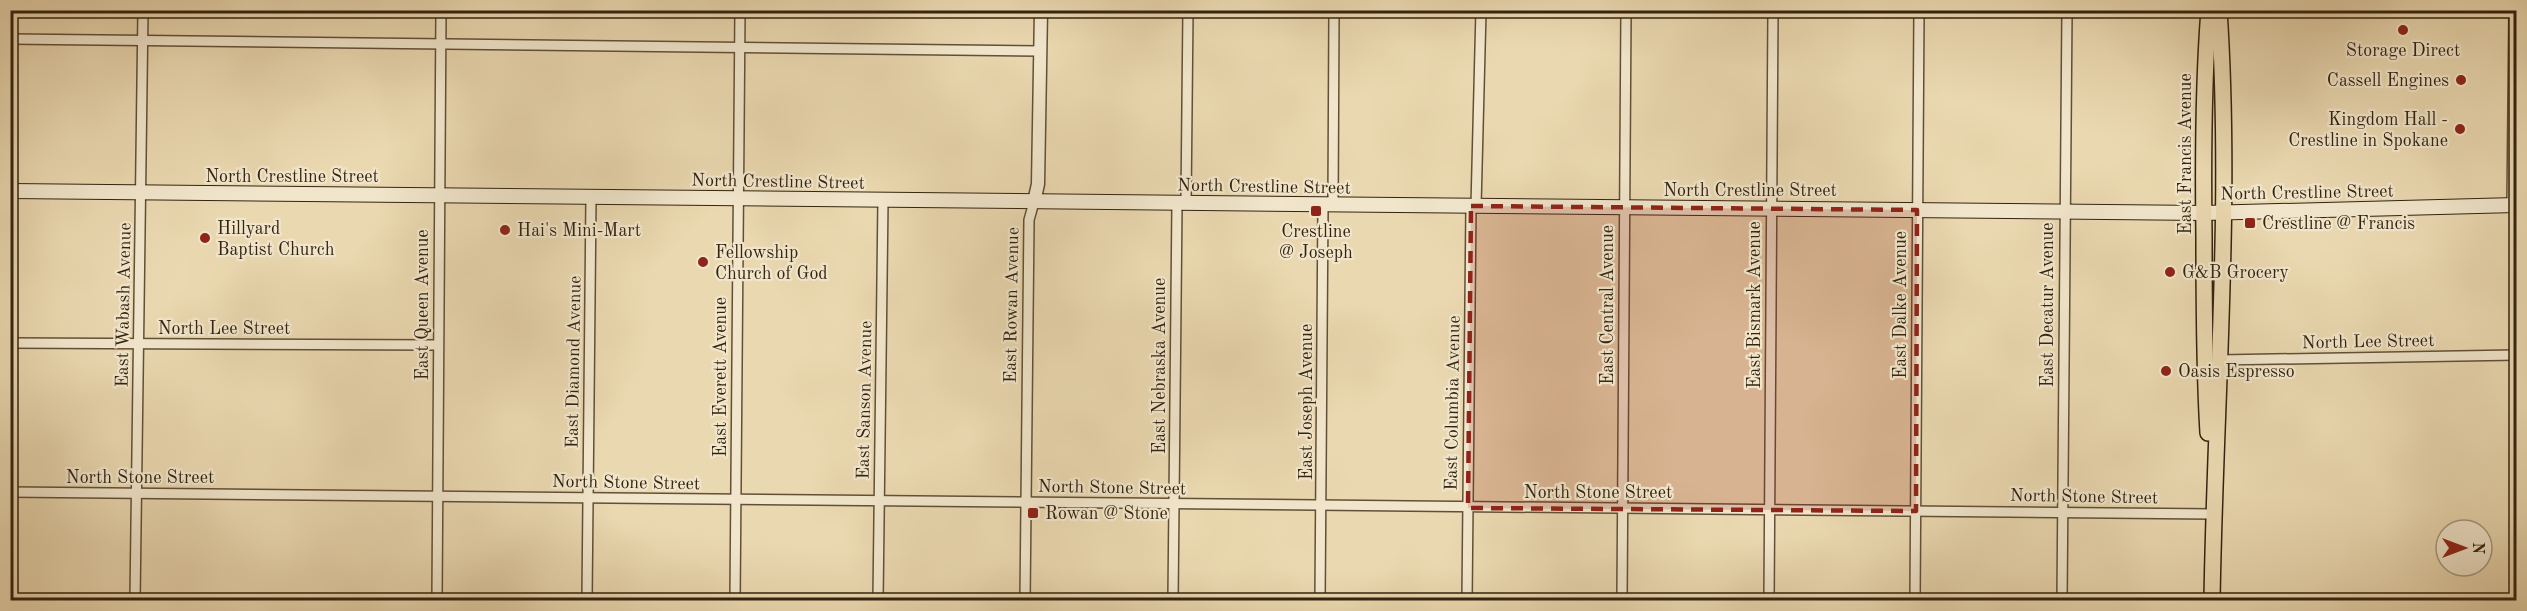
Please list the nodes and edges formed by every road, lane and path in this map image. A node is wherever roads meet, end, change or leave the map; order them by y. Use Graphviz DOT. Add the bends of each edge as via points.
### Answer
graph roads {
  1 [pos="143,10"];
  2 [pos="441,10"];
  3 [pos="740,10"];
  4 [pos="1041,10"];
  5 [pos="1188,10"];
  6 [pos="1334,10"];
  7 [pos="1481,10"];
  8 [pos="1626,10"];
  9 [pos="1773,10"];
  10 [pos="1919,10"];
  11 [pos="2067,10"];
  12 [pos="2209,10"];
  13 [pos="2220,10"];
  14 [pos="2514,10"];
  15 [pos="10,39"];
  16 [pos="143,41"];
  17 [pos="441,44"];
  18 [pos="740,48"];
  19 [pos="1040,51"];
  20 [pos="10,191"];
  21 [pos="141,192"];
  22 [pos="439,195"];
  23 [pos="591,197"];
  24 [pos="738,198"];
  25 [pos="883,200"];
  26 [pos="1034,202"];
  27 [pos="1182,203"];
  28 [pos="1328,204"];
  29 [pos="2514,205"];
  30 [pos="1474,206"];
  31 [pos="1624,207"];
  32 [pos="1771,209"];
  33 [pos="1917,210"];
  34 [pos="2064,212"];
  35 [pos="2222,212"];
  36 [pos="2204,213"];
  37 [pos="10,344"];
  38 [pos="140,344"];
  39 [pos="438,345"];
  40 [pos="2517,355"];
  41 [pos="2220,360"];
  42 [pos="10,492"];
  43 [pos="137,493"];
  44 [pos="437,496"];
  45 [pos="588,498"];
  46 [pos="736,500"];
  47 [pos="879,501"];
  48 [pos="1026,502"];
  49 [pos="1174,504"];
  50 [pos="1322,506"];
  51 [pos="1468,508"];
  52 [pos="1622,508"];
  53 [pos="1769,509"];
  54 [pos="1916,511"];
  55 [pos="2063,512"];
  56 [pos="2213,514"];
  57 [pos="135,600"];
  58 [pos="437,600"];
  59 [pos="587,600"];
  60 [pos="735,600"];
  61 [pos="878,600"];
  62 [pos="1025,600"];
  63 [pos="1173,600"];
  64 [pos="1320,600"];
  65 [pos="1467,600"];
  66 [pos="1622,600"];
  67 [pos="1769,600"];
  68 [pos="1915,600"];
  69 [pos="2062,600"];
  70 [pos="2212,600"];
  1 -- 16 [label="street, East Wabash Avenue"];
  2 -- 17 [label="street, East Queen Avenue"];
  3 -- 18 [label="street, East Everett Avenue"];
  4 -- 19 [label="street, East Rowan Avenue"];
  5 -- 27 [label="street, East Nebraska Avenue"];
  6 -- 28 [label="street, East Joseph Avenue"];
  7 -- 30 [label="street, East Columbia Avenue"];
  8 -- 31 [label="street, East Central Avenue"];
  9 -- 32 [label="street, East Bismark Avenue"];
  10 -- 33 [label="street, East Dalke Avenue"];
  11 -- 34 [label="street, East Decatur Avenue"];
  12 -- 36 [label="main road, East Francis Avenue"];
  13 -- 35 [label="main road, East Francis Avenue"];
  14 -- 29 [label="street"];
  15 -- 16 [label="street"];
  16 -- 17 [label="street"];
  16 -- 21 [label="street, East Wabash Avenue"];
  17 -- 18 [label="street"];
  17 -- 22 [label="street, East Queen Avenue"];
  18 -- 19 [label="street"];
  18 -- 24 [label="street, East Everett Avenue"];
  19 -- 26 [label="street, East Rowan Avenue" via="1038,184"];
  20 -- 21 [label="main road, North Crestline Street"];
  21 -- 22 [label="main road, North Crestline Street"];
  21 -- 38 [label="street, East Wabash Avenue"];
  22 -- 23 [label="main road, North Crestline Street"];
  22 -- 39 [label="street, East Queen Avenue"];
  23 -- 24 [label="main road, North Crestline Street"];
  23 -- 45 [label="street, East Diamond Avenue"];
  24 -- 25 [label="main road, North Crestline Street"];
  24 -- 46 [label="street, East Everett Avenue"];
  25 -- 26 [label="main road, North Crestline Street"];
  25 -- 47 [label="street, East Sanson Avenue"];
  26 -- 27 [label="main road, North Crestline Street"];
  26 -- 48 [label="street, East Rowan Avenue" via="1029,220"];
  27 -- 28 [label="main road, North Crestline Street"];
  27 -- 49 [label="street, East Nebraska Avenue"];
  28 -- 30 [label="main road, North Crestline Street"];
  28 -- 50 [label="street, East Joseph Avenue"];
  29 -- 35 [label="main road, North Crestline Street"];
  30 -- 31 [label="main road, North Crestline Street"];
  30 -- 51 [label="street, East Columbia Avenue"];
  31 -- 32 [label="main road, North Crestline Street"];
  31 -- 52 [label="street, East Central Avenue"];
  32 -- 33 [label="main road, North Crestline Street"];
  32 -- 53 [label="street, East Bismark Avenue"];
  33 -- 34 [label="main road, North Crestline Street"];
  33 -- 54 [label="street, East Dalke Avenue"];
  34 -- 36 [label="main road, North Crestline Street"];
  34 -- 55 [label="street, East Decatur Avenue"];
  35 -- 36 [label="main road, North Crestline Street"];
  35 -- 41 [label="main road, East Francis Avenue"];
  36 -- 56 [label="main road, East Francis Avenue" via="2204,360"];
  37 -- 38 [label="street, North Lee Street"];
  38 -- 39 [label="street, North Lee Street"];
  38 -- 43 [label="street, East Wabash Avenue"];
  39 -- 44 [label="street, East Queen Avenue"];
  40 -- 41 [label="street, North Lee Street"];
  41 -- 56 [label="main road, East Francis Avenue"];
  42 -- 43 [label="street, North Stone Street"];
  43 -- 44 [label="street, North Stone Street"];
  43 -- 57 [label="street, East Wabash Avenue"];
  44 -- 45 [label="street, North Stone Street"];
  44 -- 58 [label="street, East Queen Avenue"];
  45 -- 46 [label="street, North Stone Street"];
  45 -- 59 [label="street, East Diamond Avenue"];
  46 -- 47 [label="street, North Stone Street"];
  46 -- 60 [label="street, East Everett Avenue"];
  47 -- 48 [label="street, North Stone Street"];
  47 -- 61 [label="street, East Sanson Avenue"];
  48 -- 49 [label="street, North Stone Street"];
  48 -- 62 [label="street, East Rowan Avenue"];
  49 -- 50 [label="street, North Stone Street"];
  49 -- 63 [label="street, East Nebraska Avenue"];
  50 -- 51 [label="street, North Stone Street"];
  50 -- 64 [label="street, East Joseph Avenue"];
  51 -- 52 [label="street, North Stone Street"];
  51 -- 65 [label="street, East Columbia Avenue"];
  52 -- 53 [label="street, North Stone Street"];
  52 -- 66 [label="street, East Central Avenue"];
  53 -- 54 [label="street, North Stone Street"];
  53 -- 67 [label="street, East Bismark Avenue"];
  54 -- 55 [label="street, North Stone Street"];
  54 -- 68 [label="street, East Dalke Avenue"];
  55 -- 56 [label="street, North Stone Street"];
  55 -- 69 [label="street, East Decatur Avenue"];
  56 -- 70 [label="main road, East Francis Avenue"];
}
